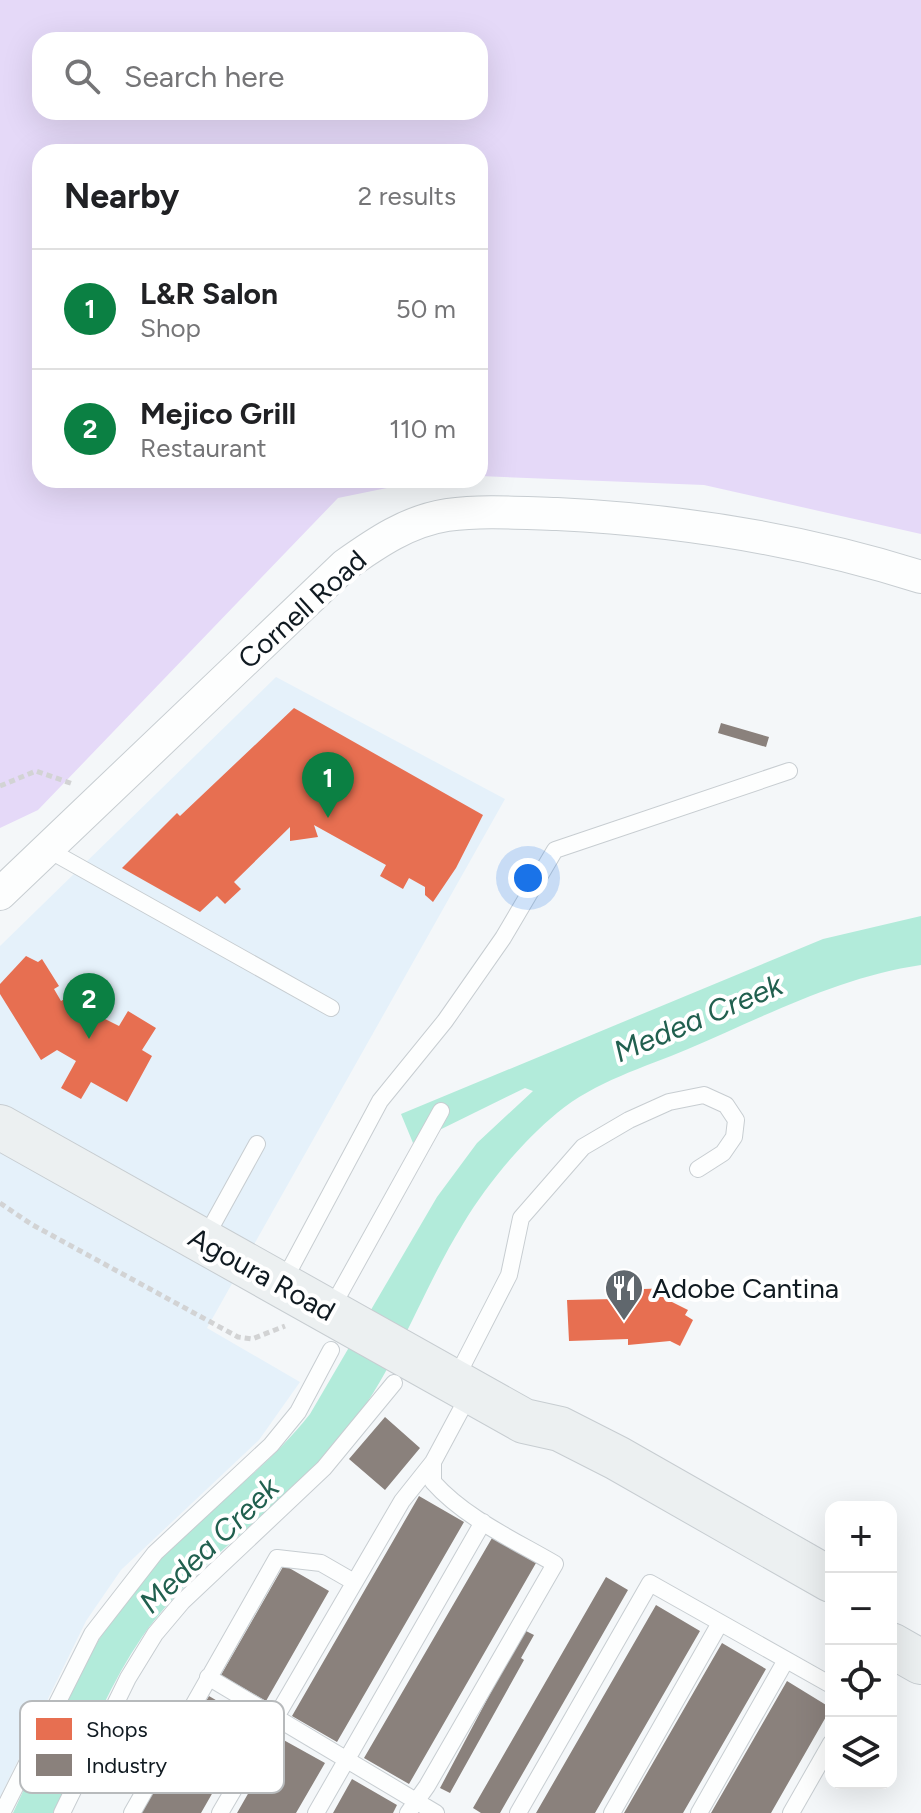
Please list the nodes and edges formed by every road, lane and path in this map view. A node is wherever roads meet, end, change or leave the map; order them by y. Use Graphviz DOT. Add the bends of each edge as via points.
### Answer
graph roads {
  1 [pos="921,577"];
  2 [pos="789,771"];
  3 [pos="0,786"];
  4 [pos="104,794"];
  5 [pos="47,849"];
  6 [pos="0,894"];
  7 [pos="331,1008"];
  8 [pos="441,1111"];
  9 [pos="0,1127"];
  10 [pos="257,1144"];
  11 [pos="698,1169"];
  12 [pos="0,1203"];
  13 [pos="203,1241"];
  14 [pos="284,1305"];
  15 [pos="330,1331"];
  16 [pos="394,1383"];
  17 [pos="462,1386"];
  18 [pos="524,1421"];
  19 [pos="433,1462"];
  20 [pos="483,1522"];
  21 [pos="825,1577"];
  22 [pos="354,1582"];
  23 [pos="825,1607"];
  24 [pos="897,1617"];
  25 [pos="720,1623"];
  26 [pos="921,1631"];
  27 [pos="897,1648"];
  28 [pos="786,1660"];
  29 [pos="921,1662"];
  30 [pos="208,1677"];
  31 [pos="825,1682"];
  32 [pos="56,1701"];
  33 [pos="117,1701"];
  34 [pos="195,1701"];
  35 [pos="247,1701"];
  36 [pos="284,1703"];
  37 [pos="284,1723"];
  38 [pos="825,1754"];
  39 [pos="347,1760"];
  40 [pos="20,1776"];
  41 [pos="72,1793"];
  42 [pos="143,1793"];
  43 [pos="232,1793"];
  44 [pos="412,1806"];
  45 [pos="2,1813"];
  46 [pos="62,1813"];
  47 [pos="132,1813"];
  48 [pos="220,1813"];
  49 [pos="316,1813"];
  50 [pos="436,1813"];
  51 [pos="518,1813"];
  52 [pos="612,1813"];
  53 [pos="699,1813"];
  54 [pos="791,1813"];
  1 -- 4 [label="street, Cornell Road" via="745,536 638,518 493,511 412,524 345,565"];
  2 -- 14 [label="lane" via="555,850 503,938 380,1101"];
  3 -- 4 [label="path" via="36,771"];
  4 -- 5 [label="street, Cornell Road"];
  5 -- 6 [label="street, Cornell Road"];
  5 -- 7 [label="lane"];
  8 -- 15 [label="lane"];
  9 -- 13 [label="main road, Agoura Road"];
  10 -- 13 [label="lane"];
  11 -- 17 [label="lane" via="723,1153 734,1137 736,1120 726,1105 704,1095 669,1102 583,1147 521,1218 509,1275"];
  12 -- 14 [label="path" via="238,1337 252,1339"];
  13 -- 14 [label="main road, Agoura Road"];
  14 -- 15 [label="main road, Agoura Road"];
  15 -- 17 [label="main road, Agoura Road"];
  15 -- 32 [label="lane" via="298,1412 155,1553 100,1623"];
  16 -- 33 [label="lane" via="324,1468 182,1602 155,1634"];
  17 -- 18 [label="main road, Agoura Road"];
  17 -- 19 [label="lane"];
  18 -- 21 [label="main road, Agoura Road" via="560,1429 617,1458"];
  18 -- 23 [label="main road, Agoura Road" via="552,1448"];
  19 -- 20 [label="lane" via="433,1482"];
  19 -- 22 [label="lane" via="402,1501"];
  20 -- 39 [label="lane"];
  20 -- 44 [label="lane" via="555,1564"];
  22 -- 30 [label="lane" via="321,1563 277,1558"];
  22 -- 36 [label="lane"];
  24 -- 26 [label="main road"];
  25 -- 28 [label="lane"];
  25 -- 51 [label="lane" via="650,1583"];
  25 -- 52 [label="lane"];
  27 -- 29 [label="main road"];
  28 -- 31 [label="lane"];
  28 -- 53 [label="lane"];
  30 -- 34 [label="lane"];
  30 -- 35 [label="lane"];
  37 -- 39 [label="lane"];
  38 -- 54 [label="lane"];
  39 -- 44 [label="lane"];
  39 -- 49 [label="lane"];
  40 -- 45 [label="lane"];
  41 -- 46 [label="lane"];
  42 -- 47 [label="lane"];
  43 -- 48 [label="lane"];
  44 -- 50 [label="lane"];
}
